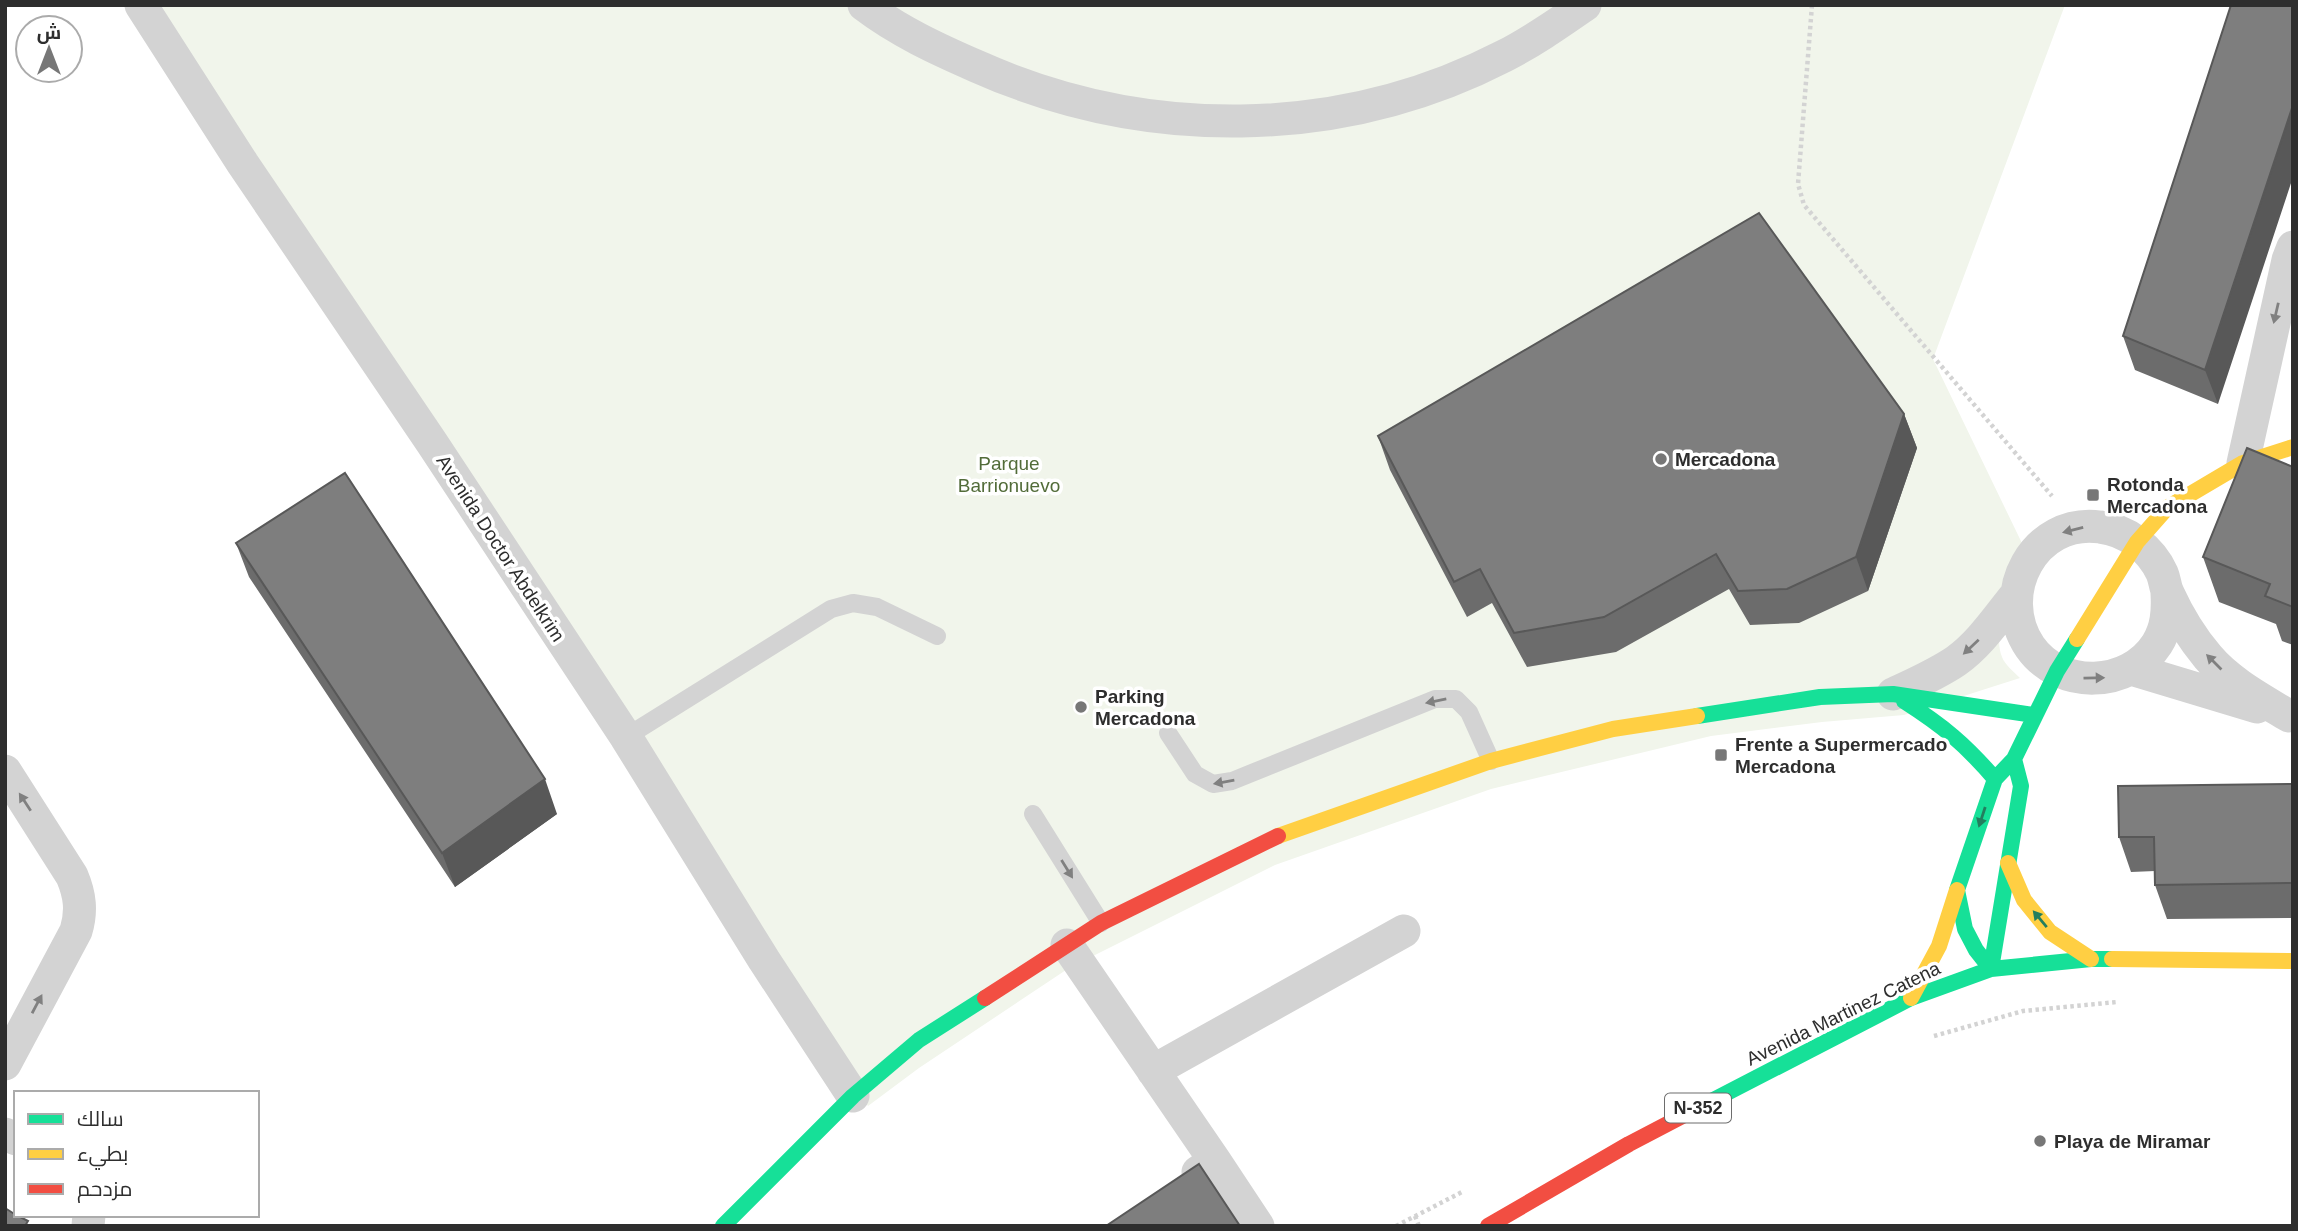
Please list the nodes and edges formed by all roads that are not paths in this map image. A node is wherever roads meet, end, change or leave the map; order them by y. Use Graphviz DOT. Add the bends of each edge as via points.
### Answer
graph roads {
  1 [pos="141,5"];
  2 [pos="864,5"];
  3 [pos="1585,5"];
  4 [pos="2293,247"];
  5 [pos="2293,447"];
  6 [pos="2243,463"];
  7 [pos="2137,542"];
  8 [pos="2168,593"];
  9 [pos="2015,596"];
  10 [pos="937,636"];
  11 [pos="2131,668"];
  12 [pos="2057,671"];
  13 [pos="1893,694"];
  14 [pos="2034,715"];
  15 [pos="2291,717"];
  16 [pos="1168,733"];
  17 [pos="626,737"];
  18 [pos="2014,759"];
  19 [pos="1491,761"];
  20 [pos="5,771"];
  21 [pos="1995,779"];
  22 [pos="1033,814"];
  23 [pos="2008,863"];
  24 [pos="1957,890"];
  25 [pos="1101,923"];
  26 [pos="1404,931"];
  27 [pos="1067,945"];
  28 [pos="2091,959"];
  29 [pos="2293,961"];
  30 [pos="1991,969"];
  31 [pos="1912,998"];
  32 [pos="5,1064"];
  33 [pos="1153,1071"];
  34 [pos="853,1096"];
  35 [pos="1215,1161"];
  36 [pos="1173,1189"];
  37 [pos="723,1226"];
  38 [pos="1258,1226"];
  39 [pos="1488,1226"];
  1 -- 17 [label="street, Avenida Doctor Abdelkrim"];
  2 -- 3 [label="street" via="910,35 1046,93 1150,116 1254,122 1354,110 1417,93 1505,56"];
  4 -- 6 [label="street, one-way"];
  5 -- 6 [label="main road"];
  6 -- 7 [label="main road" via="2167,508"];
  7 -- 8 [label="street" via="2152,556"];
  7 -- 9 [label="street, one-way" via="2100,527 2060,533 2029,558"];
  7 -- 12 [label="main road"];
  8 -- 11 [label="street" via="2168,611 2157,644"];
  15 -- 8 [label="street, one-way" via="2253,695 2208,657"];
  9 -- 12 [label="street" via="2022,636 2035,654"];
  9 -- 13 [label="street, one-way" via="1957,660"];
  10 -- 17 [label="lane" via="877,607 853,603 831,609"];
  12 -- 11 [label="street, one-way" via="2091,679 2112,677"];
  11 -- 15 [label="street"];
  12 -- 14 [label="main road"];
  13 -- 14 [label="main road"];
  13 -- 19 [label="main road" via="1820,697 1613,729"];
  13 -- 21 [label="main road" via="1969,748"];
  14 -- 18 [label="main road"];
  19 -- 16 [label="lane, one-way" via="1469,712 1456,699 1436,699 1232,781 1213,784 1195,774"];
  17 -- 34 [label="street, Avenida Doctor Abdelkrim"];
  18 -- 21 [label="main road"];
  18 -- 23 [label="main road" via="2021,786"];
  19 -- 25 [label="main road" via="1275,837"];
  32 -- 20 [label="street, one-way" via="76,931 80,911 72,876"];
  21 -- 24 [label="main road, one-way"];
  22 -- 25 [label="lane, one-way"];
  28 -- 23 [label="main road, one-way" via="2050,932 2024,900"];
  23 -- 30 [label="main road"];
  24 -- 30 [label="main road" via="1965,929"];
  24 -- 31 [label="main road" via="1940,948"];
  25 -- 27 [label="main road"];
  26 -- 33 [label="street"];
  27 -- 33 [label="street"];
  27 -- 34 [label="main road" via="919,1040"];
  28 -- 29 [label="main road, Avenida Martinez Catena / N-352"];
  28 -- 30 [label="main road, Avenida Martinez Catena / N-352"];
  30 -- 31 [label="main road, Avenida Martinez Catena / N-352"];
  31 -- 39 [label="main road, Avenida Martinez Catena / N-352" via="1629,1144"];
  33 -- 35 [label="street"];
  34 -- 37 [label="main road"];
  35 -- 36 [label="street"];
  35 -- 38 [label="street"];
}
